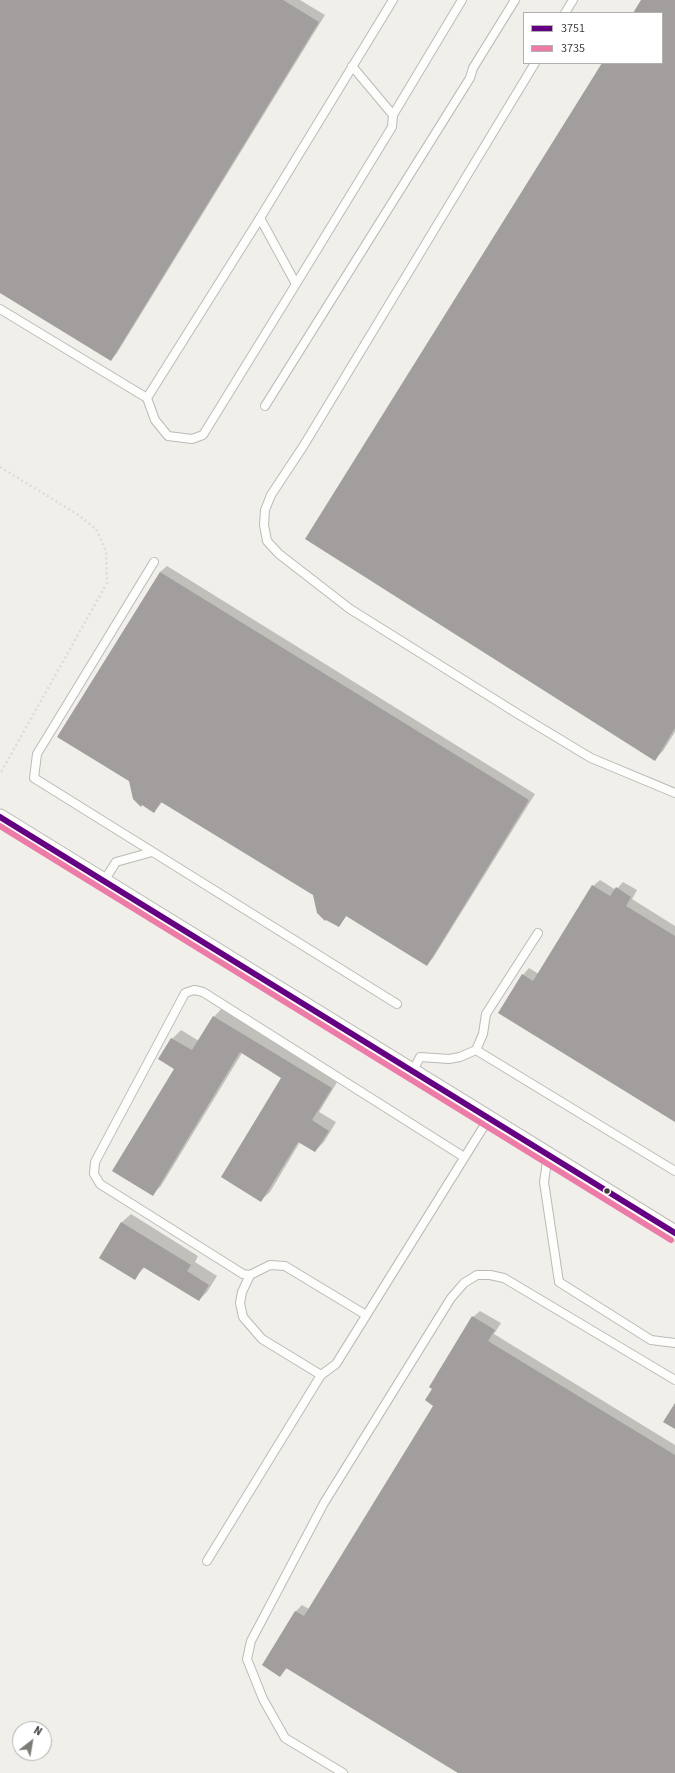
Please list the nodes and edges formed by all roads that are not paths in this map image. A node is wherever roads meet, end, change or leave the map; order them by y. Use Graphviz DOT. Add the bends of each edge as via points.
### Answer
graph roads {
  1 [pos="393,0"];
  2 [pos="462,0"];
  3 [pos="515,0"];
  4 [pos="573,0"];
  5 [pos="566,12"];
  6 [pos="534,64"];
  7 [pos="352,66"];
  8 [pos="393,115"];
  9 [pos="260,218"];
  10 [pos="296,284"];
  11 [pos="0,309"];
  12 [pos="147,398"];
  13 [pos="265,406"];
  14 [pos="154,562"];
  15 [pos="675,793"];
  16 [pos="0,817"];
  17 [pos="152,852"];
  18 [pos="104,881"];
  19 [pos="538,933"];
  20 [pos="397,1004"];
  21 [pos="476,1050"];
  22 [pos="413,1071"];
  23 [pos="489,1118"];
  24 [pos="548,1155"];
  25 [pos="464,1157"];
  26 [pos="675,1171"];
  27 [pos="675,1233"];
  28 [pos="250,1275"];
  29 [pos="366,1315"];
  30 [pos="675,1344"];
  31 [pos="321,1375"];
  32 [pos="675,1380"];
  33 [pos="208,1561"];
  34 [pos="343,1773"];
  1 -- 7 [label="lane"];
  2 -- 8 [label="lane"];
  3 -- 13 [label="lane" via="473,68 470,78"];
  4 -- 5 [label="lane"];
  6 -- 15 [label="lane" via="304,445 271,494 265,510 264,526 267,541 279,554 350,609 591,758"];
  7 -- 8 [label="lane"];
  7 -- 9 [label="lane"];
  8 -- 10 [label="lane" via="392,127"];
  9 -- 10 [label="lane"];
  9 -- 12 [label="lane"];
  10 -- 12 [label="lane" via="203,435 192,440 168,436 155,420"];
  11 -- 12 [label="lane"];
  14 -- 17 [label="lane" via="37,754 34,778"];
  16 -- 18 [label="street"];
  17 -- 18 [label="lane" via="116,862"];
  17 -- 20 [label="lane"];
  18 -- 22 [label="street"];
  19 -- 21 [label="lane" via="486,1014 483,1034"];
  21 -- 22 [label="lane" via="449,1059 420,1057"];
  21 -- 26 [label="lane"];
  22 -- 23 [label="street"];
  23 -- 24 [label="street"];
  23 -- 25 [label="lane"];
  24 -- 27 [label="street"];
  24 -- 30 [label="lane" via="544,1182 559,1282 651,1340"];
  25 -- 28 [label="lane" via="203,992 194,990 186,993 94,1162 94,1174 100,1184 243,1274"];
  25 -- 29 [label="lane"];
  28 -- 29 [label="lane" via="270,1265 285,1266"];
  28 -- 31 [label="lane" via="240,1303 243,1317 262,1339"];
  29 -- 31 [label="lane" via="336,1364"];
  31 -- 33 [label="lane"];
  32 -- 34 [label="lane" via="504,1278 477,1275 464,1283 451,1298 324,1503 251,1641 247,1660 263,1699 285,1738"];
}
